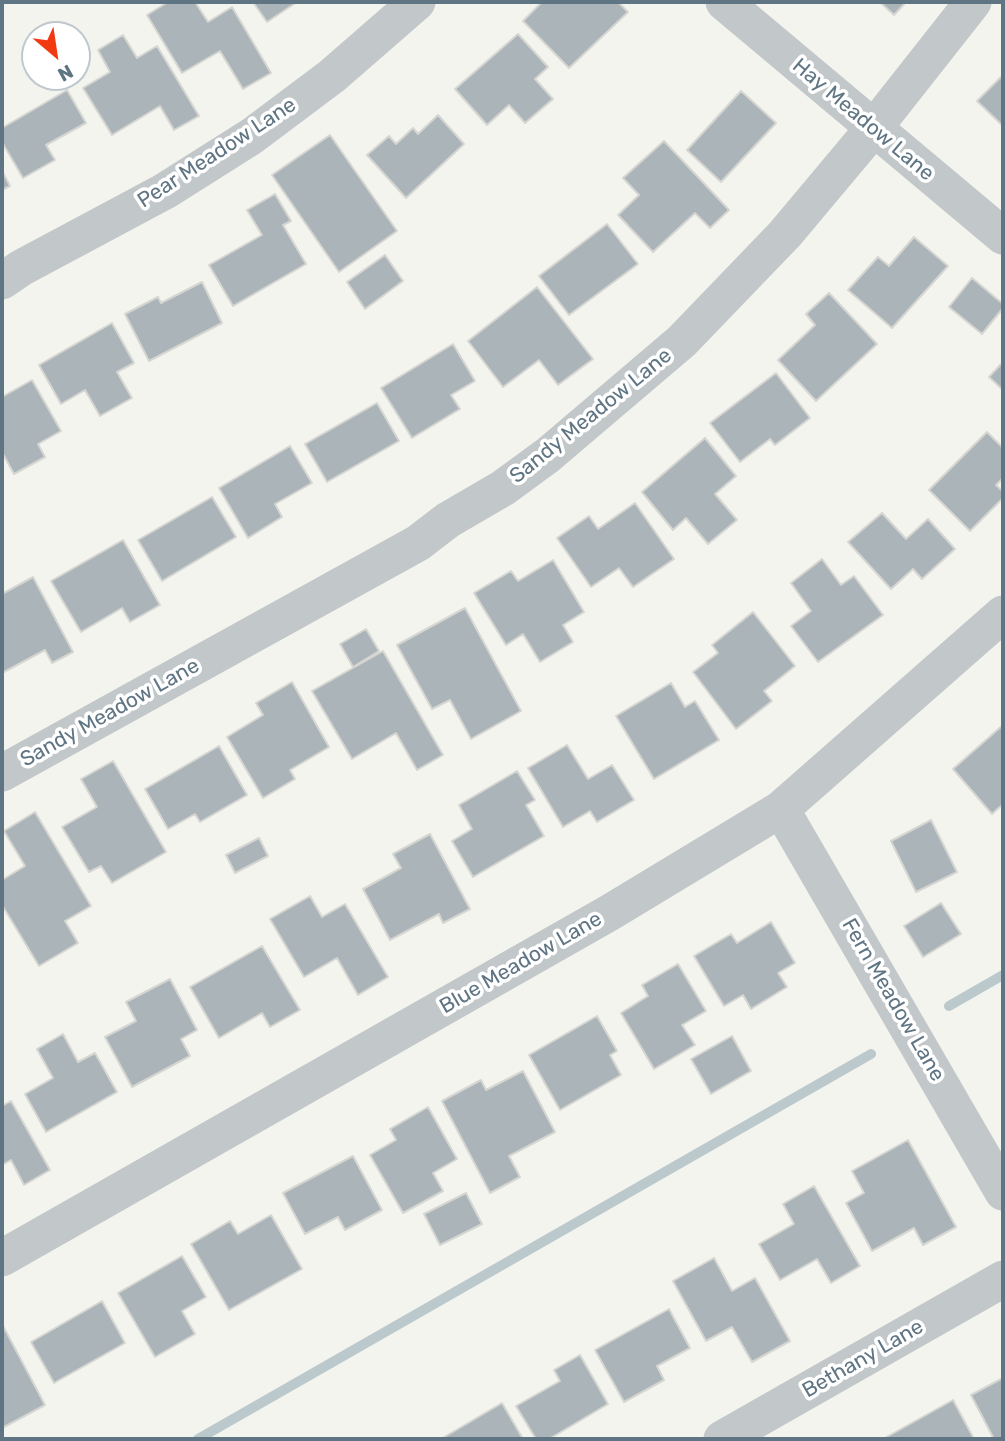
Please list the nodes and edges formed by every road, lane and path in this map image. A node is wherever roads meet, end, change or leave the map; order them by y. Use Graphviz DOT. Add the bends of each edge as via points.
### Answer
graph roads {
  1 [pos="416,2"];
  2 [pos="724,2"];
  3 [pos="973,2"];
  4 [pos="873,129"];
  5 [pos="1003,236"];
  6 [pos="2,281"];
  7 [pos="1003,614"];
  8 [pos="2,773"];
  9 [pos="781,809"];
  10 [pos="1003,1192"];
  11 [pos="2,1258"];
  12 [pos="1003,1279"];
  13 [pos="722,1439"];
  1 -- 6 [label="street, Pear Meadow Lane" via="332,76 252,136 165,191"];
  2 -- 4 [label="street, Hay Meadow Lane"];
  3 -- 4 [label="street, Sandy Meadow Lane"];
  4 -- 5 [label="street, Hay Meadow Lane"];
  4 -- 8 [label="street, Sandy Meadow Lane" via="785,234 682,341 548,455 418,543"];
  7 -- 9 [label="street, Blue Meadow Lane"];
  9 -- 10 [label="street, Fern Meadow Lane"];
  9 -- 11 [label="street, Blue Meadow Lane" via="609,913"];
  12 -- 13 [label="street, Bethany Lane"];
}
